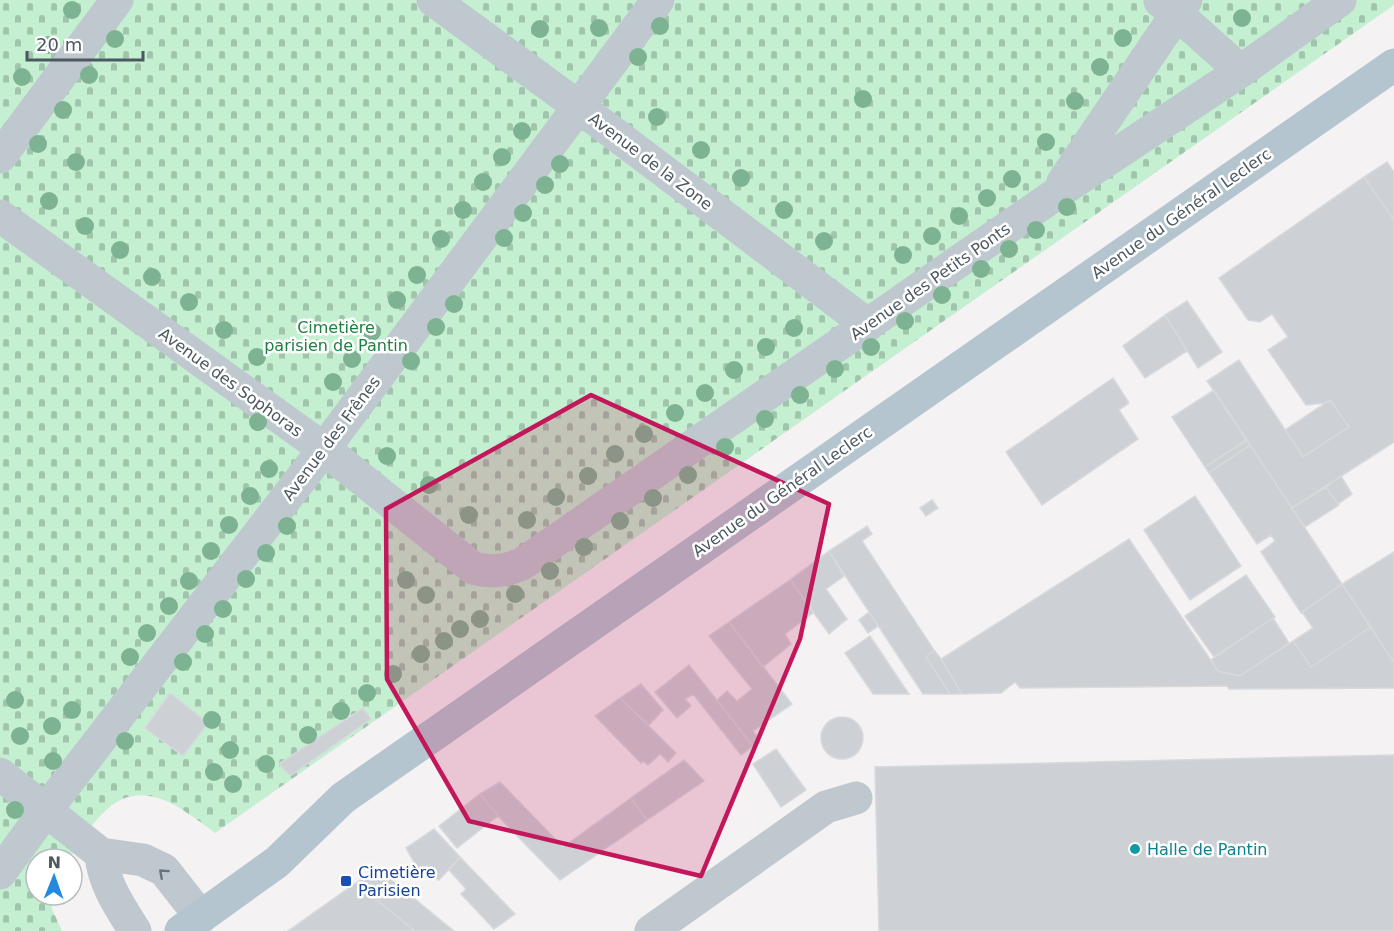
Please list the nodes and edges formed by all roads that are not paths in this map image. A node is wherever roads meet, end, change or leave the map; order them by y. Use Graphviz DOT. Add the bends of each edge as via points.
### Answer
graph roads {
  1 [pos="117,0"];
  2 [pos="433,0"];
  3 [pos="658,0"];
  4 [pos="1340,0"];
  5 [pos="1174,4"];
  6 [pos="1394,65"];
  7 [pos="1241,71"];
  8 [pos="579,107"];
  9 [pos="0,157"];
  10 [pos="1056,194"];
  11 [pos="0,216"];
  12 [pos="868,325"];
  13 [pos="324,449"];
  14 [pos="522,564"];
  15 [pos="0,774"];
  16 [pos="856,798"];
  17 [pos="46,810"];
  18 [pos="101,854"];
  19 [pos="0,873"];
  20 [pos="191,924"];
  21 [pos="135,931"];
  22 [pos="651,931"];
  1 -- 9 [label="lane"];
  2 -- 8 [label="lane, Avenue de la Zone"];
  3 -- 8 [label="lane, Avenue des Frênes"];
  4 -- 7 [label="lane, Avenue des Petits Ponts"];
  5 -- 7 [label="lane"];
  5 -- 10 [label="lane"];
  6 -- 20 [label="main road, Avenue du Général Leclerc" via="343,798 277,862"];
  7 -- 10 [label="lane, Avenue des Petits Ponts"];
  8 -- 12 [label="lane, Avenue de la Zone"];
  8 -- 13 [label="lane, Avenue des Frênes"];
  10 -- 12 [label="lane, Avenue des Petits Ponts"];
  11 -- 13 [label="lane, Avenue des Sophoras"];
  12 -- 14 [label="lane, Avenue des Petits Ponts"];
  13 -- 14 [label="lane, Avenue des Sophoras" via="473,568 504,571"];
  13 -- 17 [label="lane, Avenue des Frênes"];
  15 -- 17 [label="lane"];
  16 -- 22 [label="lane" via="826,807"];
  17 -- 18 [label="lane"];
  17 -- 19 [label="lane, Avenue des Frênes"];
  20 -- 18 [label="lane, one-way" via="164,870 143,860"];
  18 -- 21 [label="lane" via="107,883"];
}
